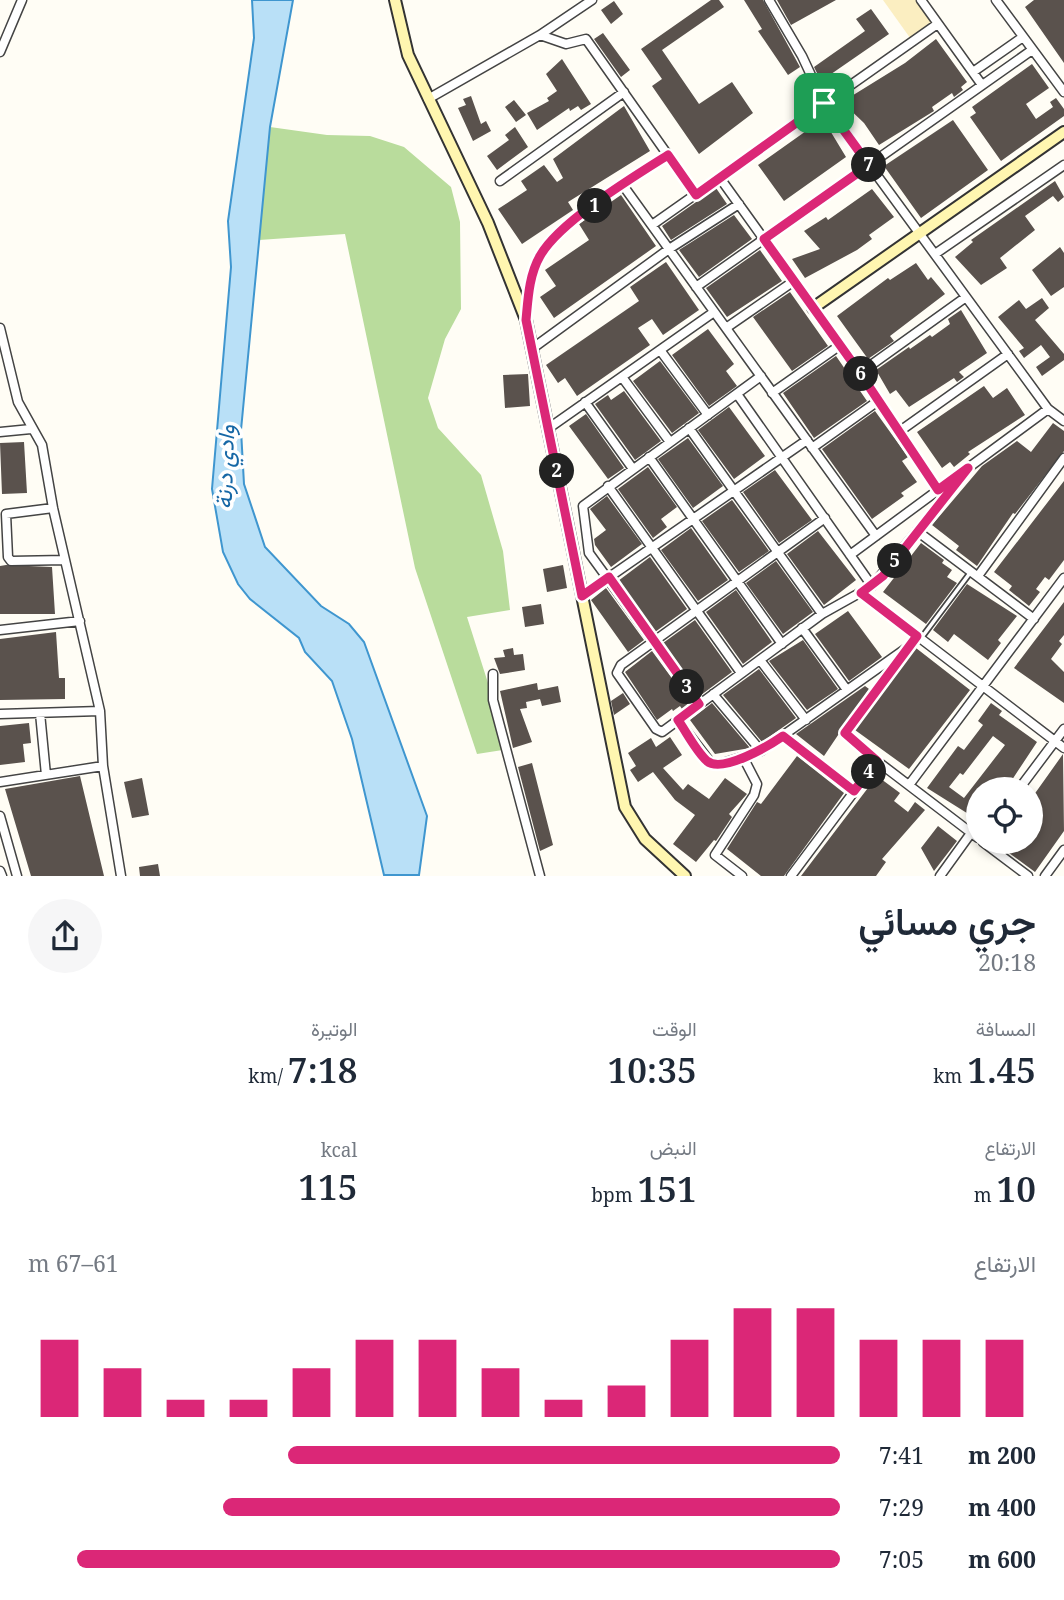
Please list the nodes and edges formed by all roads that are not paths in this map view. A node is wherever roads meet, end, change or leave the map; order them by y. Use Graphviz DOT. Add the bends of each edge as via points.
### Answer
graph roads {
  1 [pos="22,0"];
  2 [pos="395,0"];
  3 [pos="592,0"];
  4 [pos="769,0"];
  5 [pos="921,0"];
  6 [pos="996,0"];
  7 [pos="936,25"];
  8 [pos="540,35"];
  9 [pos="1023,37"];
  10 [pos="1032,50"];
  11 [pos="0,52"];
  12 [pos="973,72"];
  13 [pos="982,85"];
  14 [pos="624,92"];
  15 [pos="1064,92"];
  16 [pos="428,99"];
  17 [pos="824,103"];
  18 [pos="1064,132"];
  19 [pos="668,155"];
  20 [pos="869,165"];
  21 [pos="1064,165"];
  22 [pos="720,178"];
  23 [pos="500,181"];
  24 [pos="622,184"];
  25 [pos="696,195"];
  26 [pos="738,204"];
  27 [pos="652,225"];
  28 [pos="920,233"];
  29 [pos="764,239"];
  30 [pos="669,249"];
  31 [pos="935,254"];
  32 [pos="794,281"];
  33 [pos="696,287"];
  34 [pos="966,297"];
  35 [pos="813,308"];
  36 [pos="714,312"];
  37 [pos="526,320"];
  38 [pos="0,328"];
  39 [pos="726,328"];
  40 [pos="839,346"];
  41 [pos="533,348"];
  42 [pos="660,350"];
  43 [pos="1008,354"];
  44 [pos="860,373"];
  45 [pos="761,376"];
  46 [pos="622,377"];
  47 [pos="772,393"];
  48 [pos="737,394"];
  49 [pos="878,401"];
  50 [pos="585,402"];
  51 [pos="1048,409"];
  52 [pos="708,415"];
  53 [pos="1064,421"];
  54 [pos="549,428"];
  55 [pos="689,428"];
  56 [pos="31,429"];
  57 [pos="900,430"];
  58 [pos="0,432"];
  59 [pos="670,442"];
  60 [pos="810,444"];
  61 [pos="649,457"];
  62 [pos="782,458"];
  63 [pos="1064,458"];
  64 [pos="633,468"];
  65 [pos="968,468"];
  66 [pos="608,486"];
  67 [pos="938,490"];
  68 [pos="734,491"];
  69 [pos="53,508"];
  70 [pos="825,519"];
  71 [pos="692,520"];
  72 [pos="917,531"];
  73 [pos="876,536"];
  74 [pos="652,548"];
  75 [pos="778,553"];
  76 [pos="850,555"];
  77 [pos="65,560"];
  78 [pos="974,574"];
  79 [pos="609,577"];
  80 [pos="1064,578"];
  81 [pos="737,582"];
  82 [pos="872,586"];
  83 [pos="861,593"];
  84 [pos="582,596"];
  85 [pos="697,611"];
  86 [pos="822,614"];
  87 [pos="1034,619"];
  88 [pos="80,621"];
  89 [pos="802,628"];
  90 [pos="0,630"];
  91 [pos="919,637"];
  92 [pos="655,642"];
  93 [pos="782,644"];
  94 [pos="908,647"];
  95 [pos="760,660"];
  96 [pos="741,673"];
  97 [pos="493,674"];
  98 [pos="983,687"];
  99 [pos="847,690"];
  100 [pos="713,694"];
  101 [pos="699,704"];
  102 [pos="100,711"];
  103 [pos="40,713"];
  104 [pos="0,714"];
  105 [pos="678,720"];
  106 [pos="806,720"];
  107 [pos="1064,729"];
  108 [pos="783,736"];
  109 [pos="1055,741"];
  110 [pos="1064,748"];
  111 [pos="761,751"];
  112 [pos="743,757"];
  113 [pos="877,761"];
  114 [pos="103,766"];
  115 [pos="46,775"];
  116 [pos="1027,777"];
  117 [pos="0,782"];
  118 [pos="909,785"];
  119 [pos="854,791"];
  120 [pos="0,816"];
  121 [pos="966,829"];
  122 [pos="966,846"];
  123 [pos="1064,850"];
  124 [pos="999,854"];
  125 [pos="0,870"];
  126 [pos="2,876"];
  127 [pos="17,876"];
  128 [pos="121,876"];
  129 [pos="540,876"];
  130 [pos="685,876"];
  131 [pos="742,876"];
  132 [pos="791,876"];
  133 [pos="940,876"];
  134 [pos="1028,876"];
  135 [pos="1045,876"];
  1 -- 11 [label="street"];
  2 -- 16 [label="street" via="408,55"];
  3 -- 8 [label="street"];
  4 -- 17 [label="street"];
  5 -- 7 [label="street"];
  6 -- 9 [label="street"];
  7 -- 12 [label="street"];
  7 -- 17 [label="street"];
  8 -- 14 [label="street" via="566,44 586,39"];
  8 -- 16 [label="street"];
  9 -- 10 [label="street"];
  9 -- 12 [label="street"];
  10 -- 13 [label="street"];
  10 -- 15 [label="street"];
  12 -- 13 [label="street"];
  13 -- 20 [label="street"];
  14 -- 19 [label="street"];
  14 -- 23 [label="street"];
  16 -- 37 [label="street" via="488,223"];
  17 -- 20 [label="street"];
  17 -- 22 [label="street"];
  18 -- 28 [label="street"];
  19 -- 24 [label="street"];
  19 -- 25 [label="street"];
  20 -- 28 [label="street"];
  20 -- 29 [label="street"];
  21 -- 31 [label="street"];
  22 -- 25 [label="street"];
  22 -- 26 [label="street"];
  24 -- 27 [label="street"];
  24 -- 37 [label="street" via="557,235 541,254 529,291"];
  25 -- 27 [label="street"];
  26 -- 29 [label="street"];
  26 -- 30 [label="street"];
  27 -- 30 [label="street"];
  28 -- 31 [label="street"];
  28 -- 35 [label="street"];
  29 -- 32 [label="street"];
  29 -- 33 [label="street"];
  30 -- 33 [label="street"];
  30 -- 41 [label="street"];
  31 -- 34 [label="street"];
  32 -- 35 [label="street"];
  32 -- 39 [label="street"];
  33 -- 36 [label="street"];
  34 -- 43 [label="street"];
  34 -- 44 [label="street"];
  35 -- 40 [label="street"];
  36 -- 39 [label="street"];
  36 -- 42 [label="street"];
  37 -- 41 [label="street"];
  38 -- 56 [label="street" via="18,402"];
  39 -- 45 [label="street"];
  40 -- 44 [label="street"];
  40 -- 47 [label="street"];
  41 -- 54 [label="street"];
  42 -- 46 [label="street"];
  42 -- 52 [label="street"];
  43 -- 51 [label="street"];
  43 -- 57 [label="street"];
  44 -- 49 [label="street"];
  45 -- 47 [label="street"];
  45 -- 48 [label="street"];
  46 -- 50 [label="street"];
  46 -- 59 [label="street"];
  47 -- 60 [label="street"];
  48 -- 52 [label="street"];
  48 -- 62 [label="street"];
  49 -- 57 [label="street"];
  49 -- 60 [label="street"];
  50 -- 54 [label="street"];
  50 -- 64 [label="street"];
  51 -- 53 [label="street"];
  51 -- 65 [label="street"];
  52 -- 55 [label="street"];
  54 -- 84 [label="street"];
  55 -- 59 [label="street"];
  55 -- 68 [label="street"];
  56 -- 58 [label="street"];
  56 -- 69 [label="street" via="42,445"];
  57 -- 67 [label="street"];
  59 -- 61 [label="street"];
  60 -- 62 [label="street"];
  60 -- 73 [label="street"];
  61 -- 64 [label="street"];
  61 -- 71 [label="street"];
  62 -- 68 [label="street"];
  62 -- 70 [label="street"];
  63 -- 78 [label="street"];
  64 -- 66 [label="street"];
  65 -- 67 [label="street"];
  65 -- 72 [label="street"];
  66 -- 74 [label="street"];
  66 -- 79 [label="street" via="583,506 589,553"];
  67 -- 73 [label="street"];
  68 -- 71 [label="street"];
  68 -- 75 [label="street"];
  69 -- 77 [label="street"];
  69 -- 77 [label="street" via="6,514 8,556 11,561"];
  70 -- 75 [label="street"];
  70 -- 76 [label="street"];
  71 -- 74 [label="street"];
  71 -- 81 [label="street"];
  72 -- 78 [label="street"];
  72 -- 82 [label="street"];
  73 -- 76 [label="street"];
  74 -- 79 [label="street"];
  74 -- 85 [label="street"];
  75 -- 81 [label="street"];
  75 -- 86 [label="street"];
  76 -- 82 [label="street"];
  77 -- 88 [label="street"];
  78 -- 87 [label="street"];
  78 -- 91 [label="lane"];
  79 -- 84 [label="street"];
  79 -- 92 [label="street"];
  80 -- 87 [label="street"];
  81 -- 85 [label="street"];
  81 -- 93 [label="street"];
  82 -- 83 [label="street"];
  83 -- 86 [label="street"];
  83 -- 91 [label="street"];
  84 -- 130 [label="street" via="625,807 645,839"];
  85 -- 92 [label="street"];
  85 -- 96 [label="street"];
  86 -- 89 [label="street"];
  87 -- 98 [label="street"];
  88 -- 90 [label="street"];
  88 -- 102 [label="street"];
  89 -- 93 [label="street"];
  89 -- 99 [label="street"];
  91 -- 94 [label="street"];
  91 -- 98 [label="street"];
  92 -- 101 [label="street"];
  92 -- 105 [label="street" via="621,665 617,673 656,729 662,732"];
  93 -- 95 [label="street"];
  94 -- 99 [label="street"];
  94 -- 113 [label="street" via="845,733"];
  95 -- 96 [label="street"];
  95 -- 106 [label="street"];
  96 -- 100 [label="street"];
  97 -- 129 [label="street" via="493,700"];
  98 -- 109 [label="street"];
  98 -- 118 [label="street"];
  99 -- 106 [label="street"];
  100 -- 101 [label="street"];
  100 -- 111 [label="street"];
  101 -- 105 [label="street"];
  102 -- 103 [label="street"];
  102 -- 114 [label="street"];
  103 -- 104 [label="street"];
  103 -- 115 [label="street"];
  105 -- 112 [label="street" via="711,764"];
  106 -- 108 [label="street"];
  107 -- 109 [label="street"];
  108 -- 111 [label="street"];
  108 -- 119 [label="street"];
  109 -- 110 [label="street"];
  109 -- 116 [label="street"];
  111 -- 112 [label="street"];
  112 -- 131 [label="street" via="757,784 754,795 715,855"];
  113 -- 118 [label="street"];
  113 -- 119 [label="street"];
  114 -- 115 [label="street"];
  114 -- 128 [label="street"];
  115 -- 117 [label="street"];
  118 -- 121 [label="street"];
  119 -- 132 [label="street"];
  120 -- 127 [label="street"];
  122 -- 133 [label="street"];
  123 -- 135 [label="street"];
  124 -- 134 [label="street"];
  125 -- 126 [label="street"];
}
